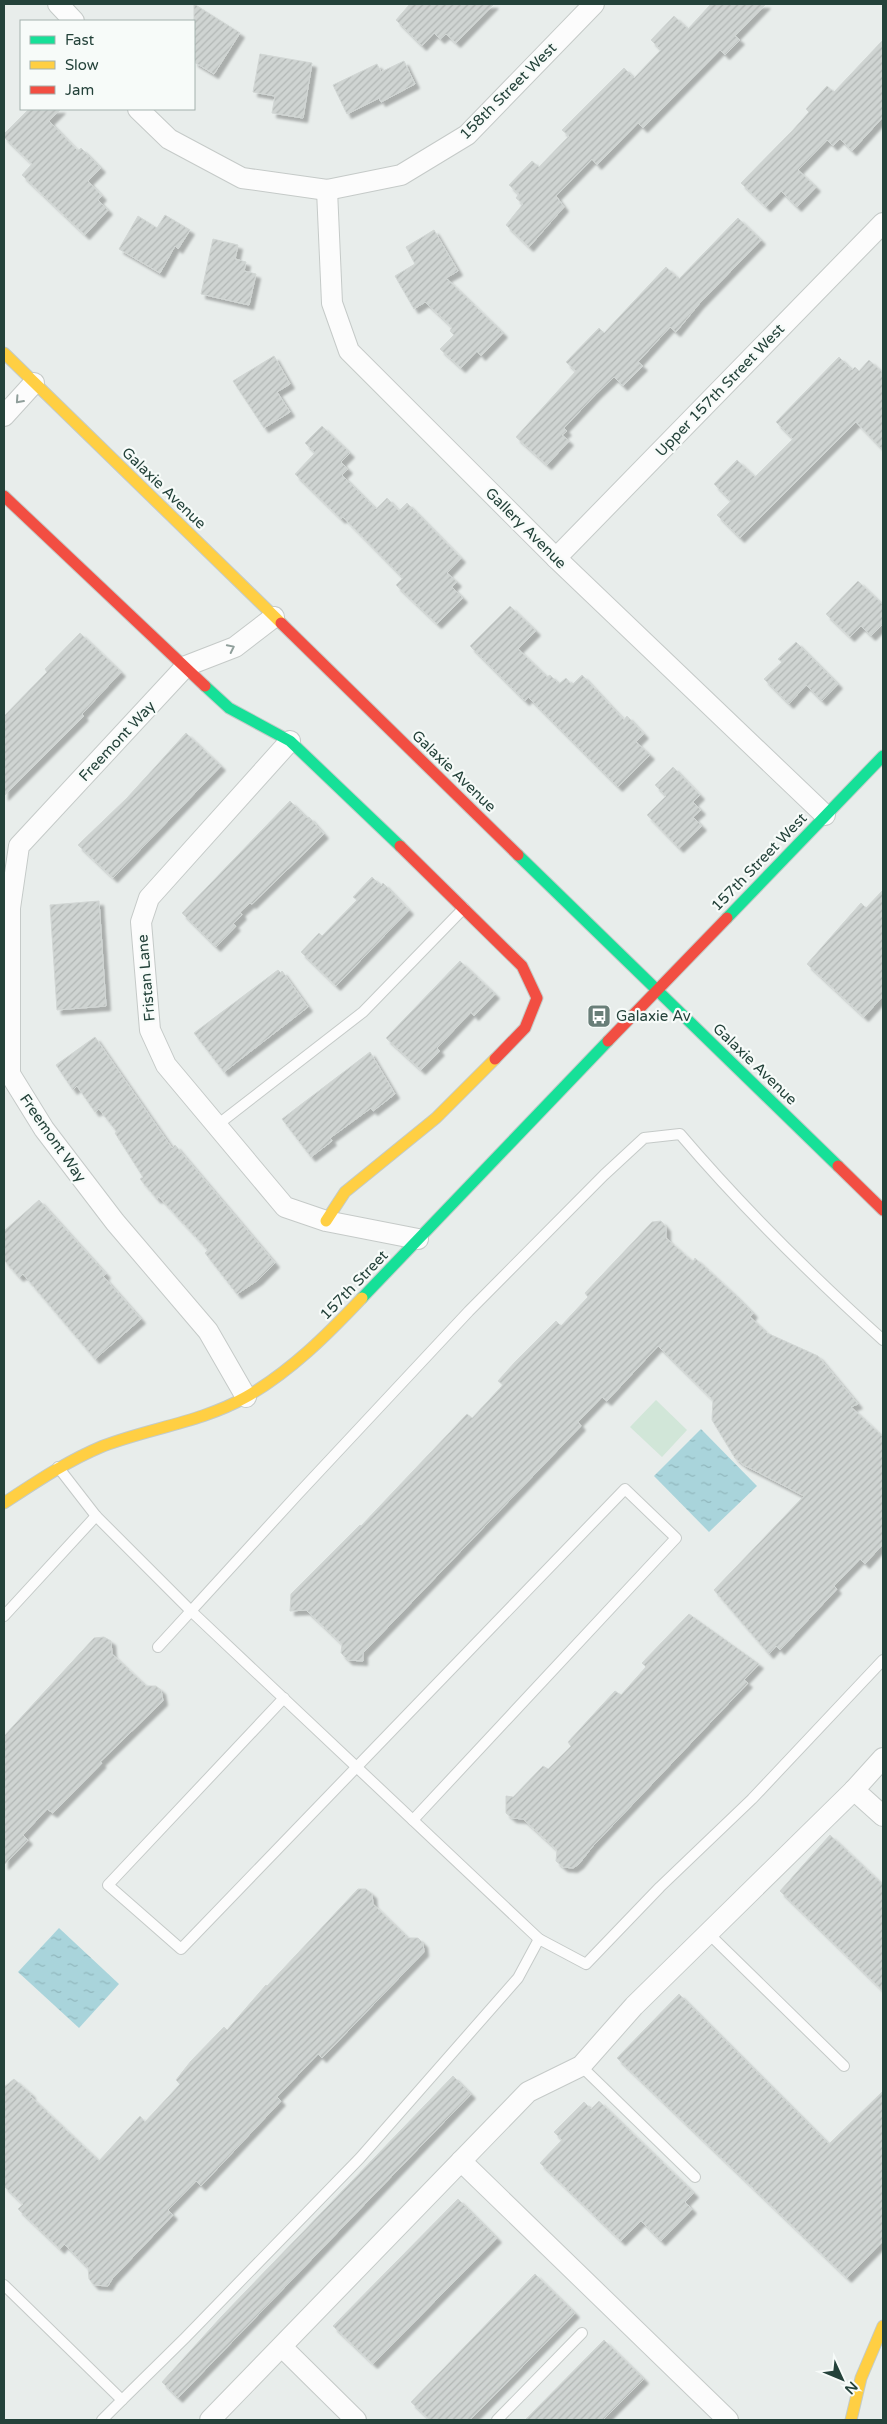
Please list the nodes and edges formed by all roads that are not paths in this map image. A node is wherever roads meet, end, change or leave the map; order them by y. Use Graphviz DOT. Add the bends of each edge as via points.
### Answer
graph roads {
  1 [pos="58,4"];
  2 [pos="594,4"];
  3 [pos="73,20"];
  4 [pos="139,110"];
  5 [pos="326,190"];
  6 [pos="883,223"];
  7 [pos="4,353"];
  8 [pos="34,383"];
  9 [pos="4,416"];
  10 [pos="4,496"];
  11 [pos="556,558"];
  12 [pos="274,616"];
  13 [pos="186,666"];
  14 [pos="290,741"];
  15 [pos="883,756"];
  16 [pos="825,815"];
  17 [pos="465,908"];
  18 [pos="7,909"];
  19 [pos="658,990"];
  20 [pos="7,1032"];
  21 [pos="216,1126"];
  22 [pos="883,1210"];
  23 [pos="326,1221"];
  24 [pos="418,1239"];
  25 [pos="883,1340"];
  26 [pos="246,1397"];
  27 [pos="58,1466"];
  28 [pos="4,1503"];
  29 [pos="96,1516"];
  30 [pos="191,1611"];
  31 [pos="4,1616"];
  32 [pos="158,1647"];
  33 [pos="883,1660"];
  34 [pos="284,1698"];
  35 [pos="883,1758"];
  36 [pos="358,1767"];
  37 [pos="854,1790"];
  38 [pos="883,1816"];
  39 [pos="413,1820"];
  40 [pos="708,1933"];
  41 [pos="539,1939"];
  42 [pos="581,2066"];
  43 [pos="844,2066"];
  44 [pos="461,2161"];
  45 [pos="694,2177"];
  46 [pos="4,2285"];
  47 [pos="883,2326"];
  48 [pos="582,2333"];
  49 [pos="282,2347"];
  50 [pos="122,2400"];
  51 [pos="102,2420"];
  52 [pos="210,2420"];
  53 [pos="356,2420"];
  54 [pos="497,2420"];
  55 [pos="728,2420"];
  56 [pos="851,2420"];
  1 -- 3 [label="street"];
  2 -- 5 [label="street, 158th Street West" via="467,134 401,174"];
  4 -- 5 [label="street" via="169,139 242,178"];
  5 -- 11 [label="street, Gallery Avenue" via="332,303 349,351"];
  6 -- 11 [label="street, Upper 157th Street West"];
  7 -- 8 [label="street, Galaxie Avenue"];
  8 -- 9 [label="street, one-way"];
  8 -- 12 [label="street, Galaxie Avenue"];
  10 -- 13 [label="street"];
  11 -- 16 [label="street, Gallery Avenue"];
  13 -- 12 [label="street, Freemont Way, one-way" via="235,647"];
  12 -- 19 [label="street, Galaxie Avenue"];
  13 -- 14 [label="street" via="229,708"];
  13 -- 18 [label="street, Freemont Way" via="19,846"];
  14 -- 17 [label="street"];
  14 -- 21 [label="street, Fristan Lane" via="149,898 141,922 150,1030 166,1065"];
  15 -- 16 [label="street, 157th Street West"];
  16 -- 19 [label="street, 157th Street West"];
  17 -- 21 [label="lane" via="363,1012"];
  17 -- 23 [label="street" via="522,966 537,998 526,1028 436,1118 345,1192"];
  18 -- 20 [label="street, Freemont Way"];
  19 -- 22 [label="street, Galaxie Avenue"];
  19 -- 24 [label="street, 157th Street"];
  20 -- 26 [label="street, Freemont Way" via="10,1074 44,1129 115,1222 208,1331"];
  21 -- 23 [label="street, Fristan Lane" via="285,1207"];
  23 -- 24 [label="street, Fristan Lane"];
  24 -- 26 [label="street, 157th Street" via="328,1334 288,1369"];
  25 -- 30 [label="lane" via="805,1270 680,1134 644,1138 470,1312"];
  26 -- 27 [label="street, 157th Street" via="200,1418 104,1446"];
  27 -- 28 [label="street, 157th Street"];
  27 -- 29 [label="lane"];
  29 -- 30 [label="lane"];
  29 -- 31 [label="lane"];
  30 -- 32 [label="lane"];
  30 -- 34 [label="lane"];
  33 -- 41 [label="lane" via="752,1799 586,1964"];
  34 -- 36 [label="lane"];
  34 -- 36 [label="lane" via="108,1885 181,1948"];
  35 -- 37 [label="street"];
  36 -- 39 [label="lane"];
  36 -- 39 [label="lane" via="624,1489 676,1538"];
  37 -- 38 [label="street"];
  37 -- 40 [label="street"];
  39 -- 41 [label="lane"];
  40 -- 42 [label="street" via="634,2006"];
  40 -- 43 [label="lane"];
  41 -- 50 [label="lane" via="518,1978 360,2158"];
  42 -- 44 [label="street" via="528,2092"];
  42 -- 45 [label="lane"];
  44 -- 49 [label="street"];
  44 -- 55 [label="street"];
  46 -- 50 [label="lane"];
  47 -- 56 [label="street" via="861,2378"];
  48 -- 54 [label="lane"];
  49 -- 52 [label="street"];
  49 -- 53 [label="street"];
  50 -- 51 [label="lane"];
}
